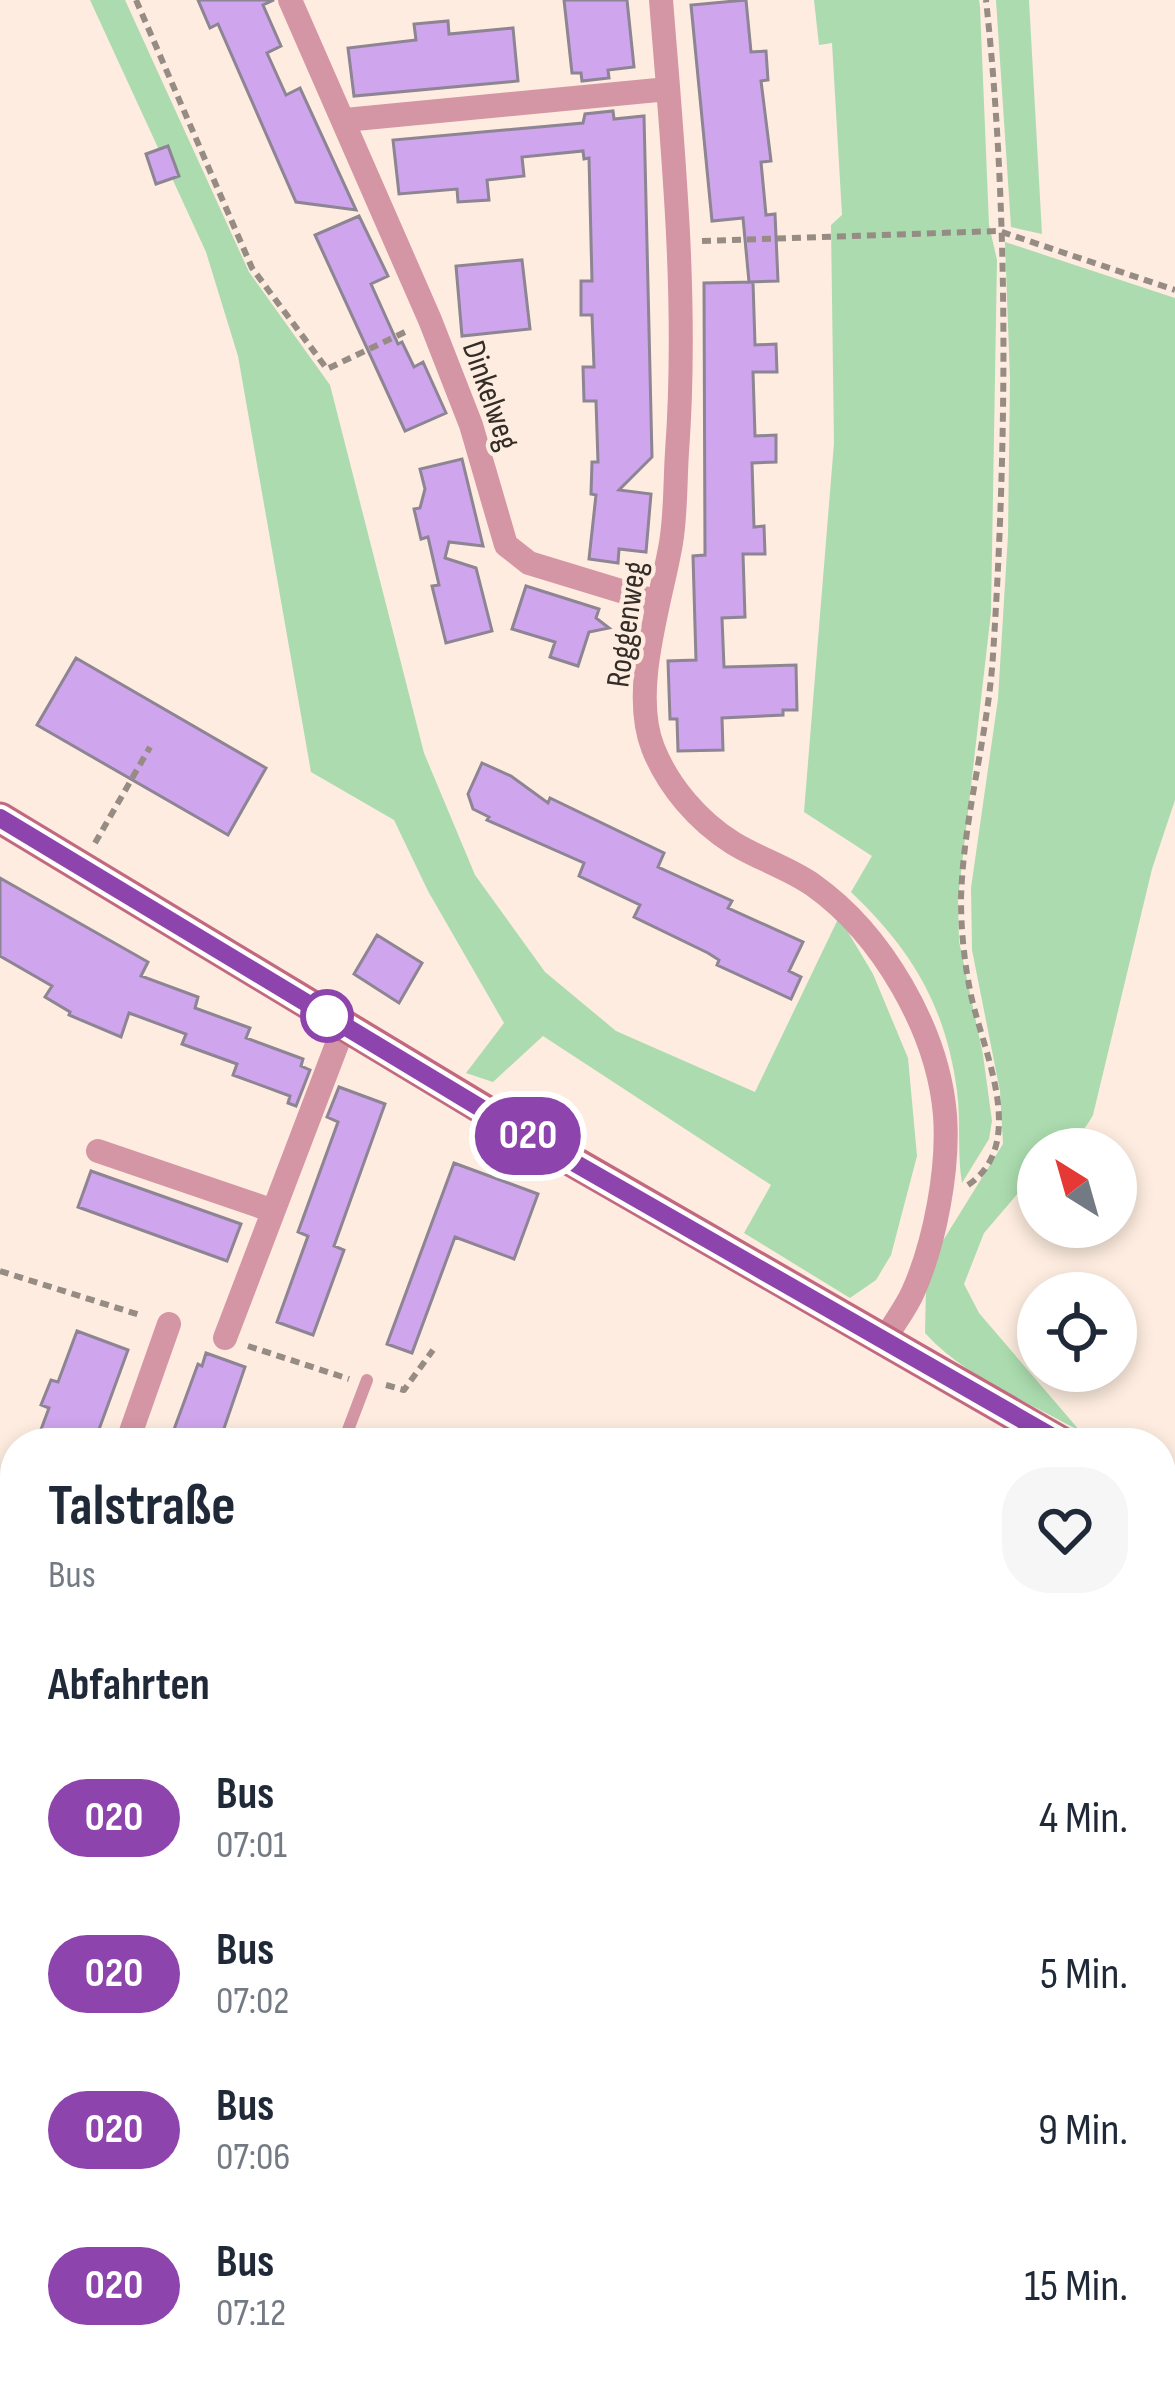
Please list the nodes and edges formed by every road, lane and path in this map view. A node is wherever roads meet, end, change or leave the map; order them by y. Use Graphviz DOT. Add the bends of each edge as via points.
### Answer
graph roads {
  1 [pos="136,0"];
  2 [pos="290,0"];
  3 [pos="662,0"];
  4 [pos="986,0"];
  5 [pos="668,89"];
  6 [pos="345,120"];
  7 [pos="999,231"];
  8 [pos="680,242"];
  9 [pos="1175,290"];
  10 [pos="430,320"];
  11 [pos="657,602"];
  12 [pos="150,747"];
  13 [pos="0,818"];
  14 [pos="104,828"];
  15 [pos="344,1026"];
  16 [pos="98,1151"];
  17 [pos="940,1198"];
  18 [pos="271,1210"];
  19 [pos="0,1270"];
  20 [pos="80,1296"];
  21 [pos="170,1324"];
  22 [pos="225,1338"];
  23 [pos="885,1339"];
  24 [pos="433,1350"];
  25 [pos="367,1380"];
  26 [pos="133,1428"];
  27 [pos="349,1428"];
  28 [pos="1037,1428"];
  1 -- 10 [label="path" via="252,268 327,369"];
  2 -- 6 [label="street, Dinkelweg"];
  3 -- 5 [label="street, Roggenweg"];
  4 -- 7 [label="path"];
  5 -- 6 [label="street"];
  5 -- 8 [label="street, Roggenweg"];
  6 -- 10 [label="street, Dinkelweg"];
  7 -- 8 [label="path"];
  7 -- 9 [label="path"];
  7 -- 17 [label="path" via="993,659 961,897 970,993 1001,1124 979,1178"];
  8 -- 11 [label="street, Roggenweg" via="679,432 671,542"];
  10 -- 11 [label="street, Dinkelweg" via="506,544 529,563"];
  11 -- 17 [label="street, Roggenweg" via="645,695 647,735 662,771 731,842 812,884 862,926 905,991 945,1114"];
  12 -- 14 [label="path"];
  13 -- 15 [label="street"];
  15 -- 18 [label="street"];
  15 -- 23 [label="street"];
  16 -- 18 [label="street"];
  17 -- 23 [label="street, Roggenweg" via="913,1292"];
  18 -- 22 [label="street"];
  19 -- 20 [label="path"];
  21 -- 26 [label="street"];
  22 -- 25 [label="path"];
  23 -- 28 [label="street"];
  24 -- 25 [label="path" via="404,1390"];
  25 -- 27 [label="lane"];
}
